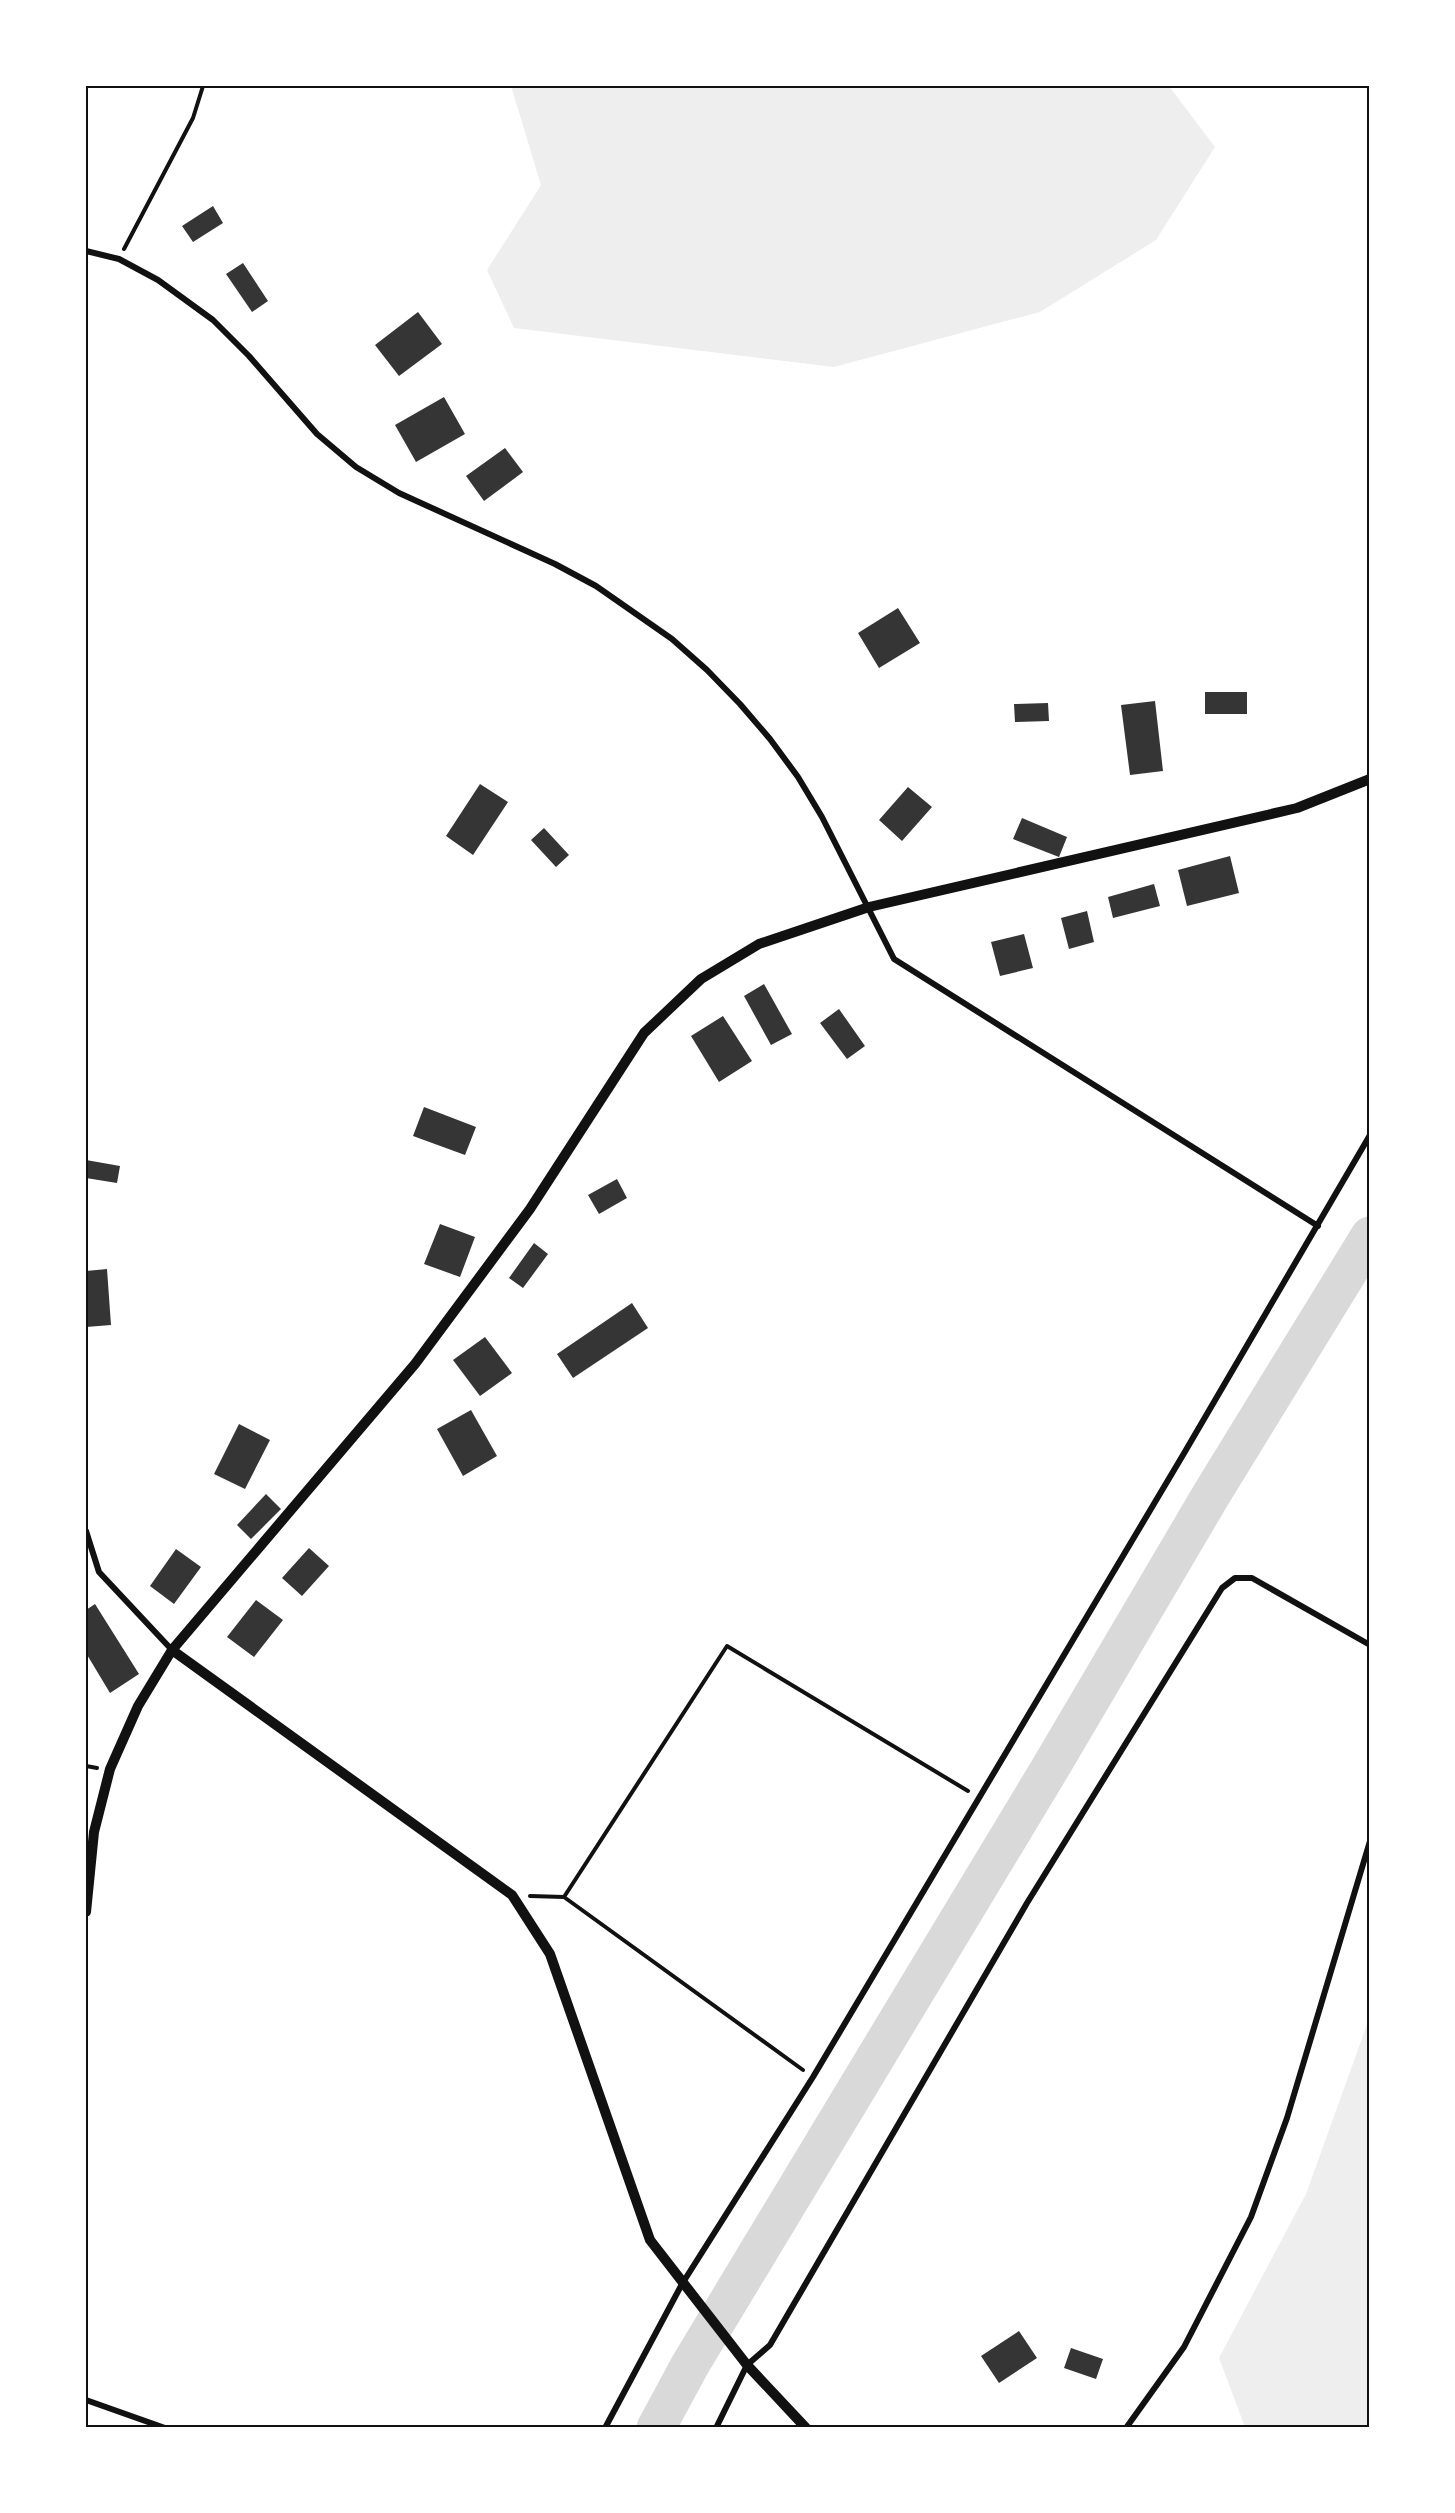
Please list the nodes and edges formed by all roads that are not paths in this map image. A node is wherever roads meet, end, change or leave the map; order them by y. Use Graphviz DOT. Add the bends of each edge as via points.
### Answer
graph roads {
  1 [pos="86,250"];
  2 [pos="1370,779"];
  3 [pos="869,906"];
  4 [pos="1370,1136"];
  5 [pos="1318,1226"];
  6 [pos="86,1531"];
  7 [pos="1370,1645"];
  8 [pos="172,1650"];
  9 [pos="1370,1842"];
  10 [pos="86,1911"];
  11 [pos="682,2284"];
  12 [pos="747,2365"];
  13 [pos="86,2400"];
  14 [pos="165,2427"];
  15 [pos="605,2427"];
  16 [pos="716,2427"];
  17 [pos="806,2427"];
  18 [pos="1126,2427"];
  1 -- 3 [label="street" via="120,258 213,320 249,356 290,407 356,467 399,493 596,586 681,647 740,704 777,748 822,817"];
  2 -- 3 [label="street" via="1297,808"];
  3 -- 5 [label="street" via="894,959"];
  3 -- 8 [label="street" via="759,944 701,979 644,1033 530,1209 415,1364"];
  4 -- 5 [label="street"];
  5 -- 11 [label="street" via="813,2077"];
  6 -- 8 [label="street" via="99,1572"];
  7 -- 12 [label="street" via="1252,1578 1235,1578 1222,1588 1027,1903 770,2345"];
  8 -- 10 [label="street" via="138,1706 110,1769 94,1832"];
  8 -- 11 [label="street" via="512,1895 550,1954 650,2240"];
  9 -- 18 [label="street" via="1287,2118 1251,2217 1184,2347"];
  11 -- 12 [label="street"];
  11 -- 15 [label="street"];
  12 -- 16 [label="street"];
  12 -- 17 [label="street"];
  13 -- 14 [label="street"];
}
